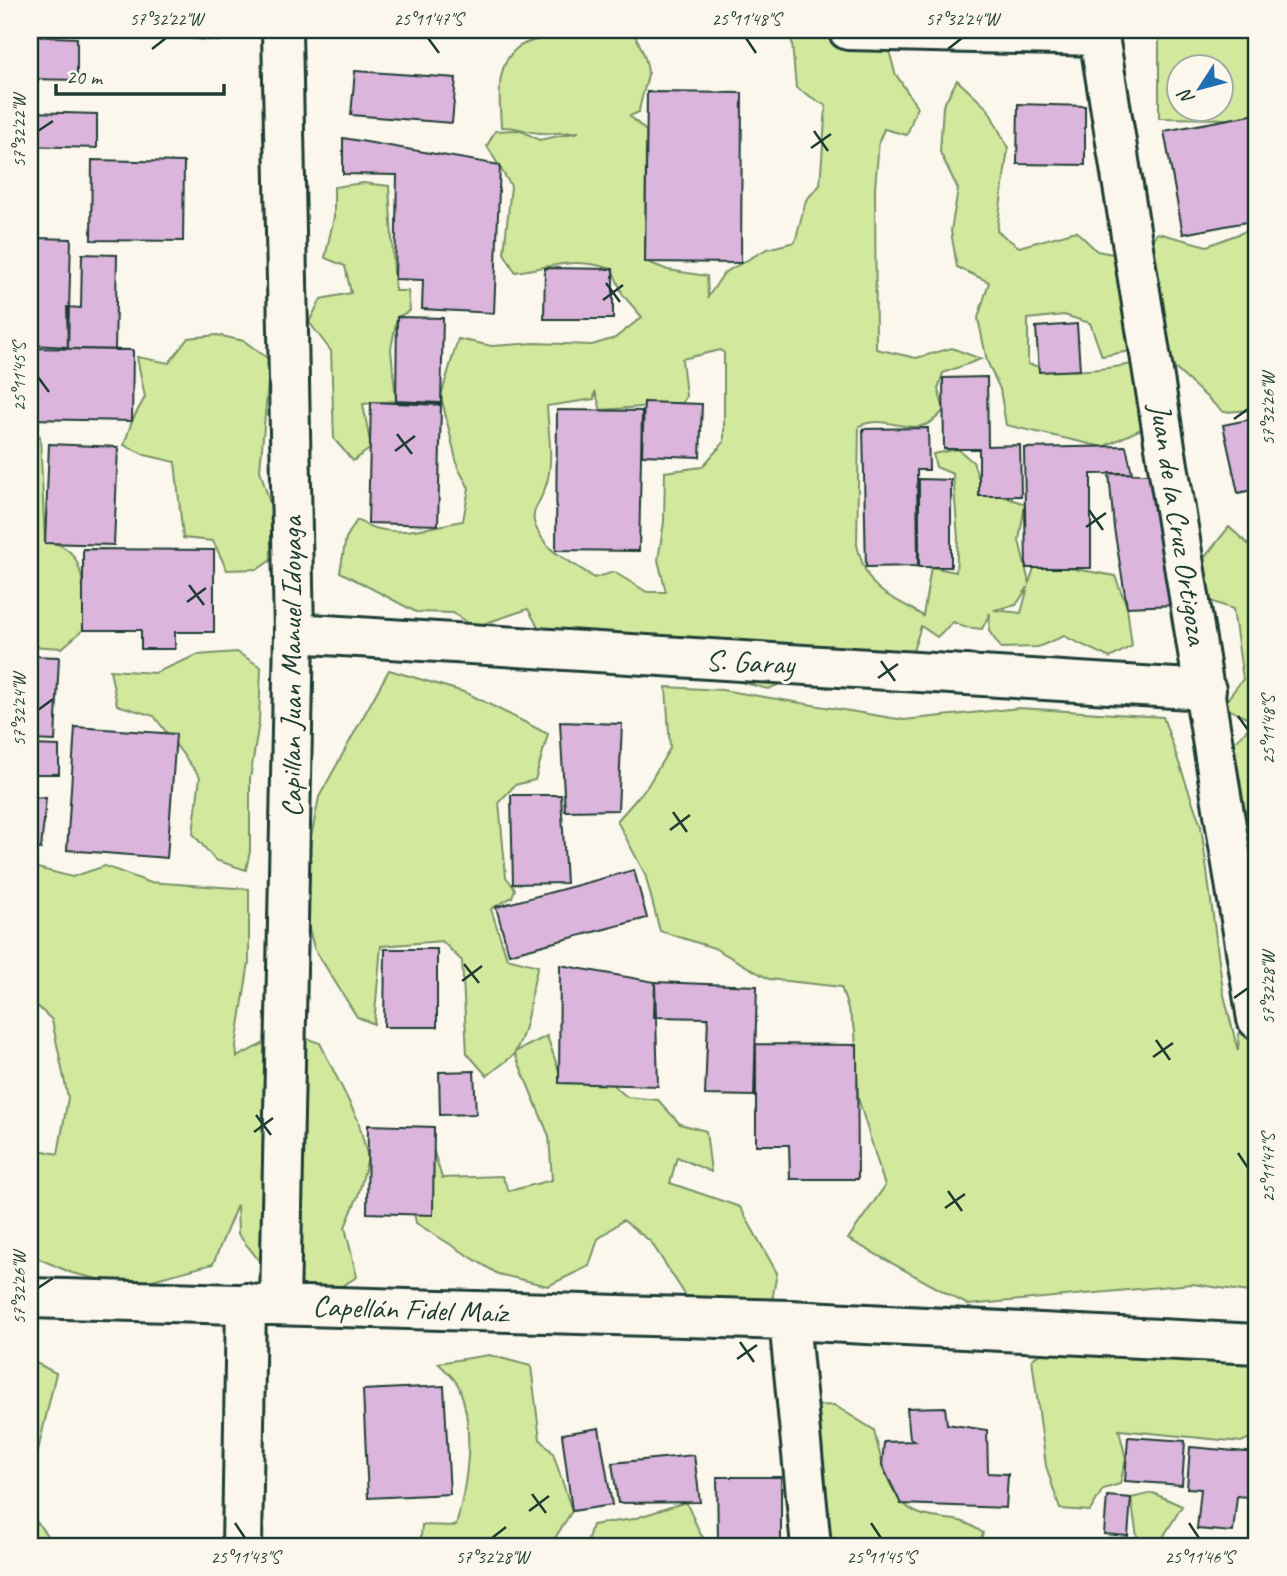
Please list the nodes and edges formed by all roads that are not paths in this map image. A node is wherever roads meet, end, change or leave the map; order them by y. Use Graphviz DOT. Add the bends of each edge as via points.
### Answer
graph roads {
  1 [pos="282,30"];
  2 [pos="848,30"];
  3 [pos="1098,33"];
  4 [pos="294,634"];
  5 [pos="1206,690"];
  6 [pos="1257,1019"];
  7 [pos="30,1298"];
  8 [pos="263,1304"];
  9 [pos="789,1320"];
  10 [pos="1257,1344"];
  11 [pos="242,1546"];
  12 [pos="811,1546"];
  1 -- 4 [label="street, Capillan Juan Manuel Idoyaga"];
  2 -- 3 [label="street"];
  3 -- 5 [label="street, Juan de la Cruz Ortigoza"];
  4 -- 5 [label="street, S. Garay"];
  4 -- 8 [label="street, Capillan Juan Manuel Idoyaga"];
  5 -- 6 [label="street, Juan de la Cruz Ortigoza"];
  7 -- 8 [label="street, Capellán Fidel Maíz"];
  8 -- 9 [label="street, Capellán Fidel Maíz"];
  8 -- 11 [label="street, Capillan Juan Manuel Idoyaga"];
  9 -- 10 [label="street, Capellán Fidel Maíz"];
  9 -- 12 [label="street"];
}
